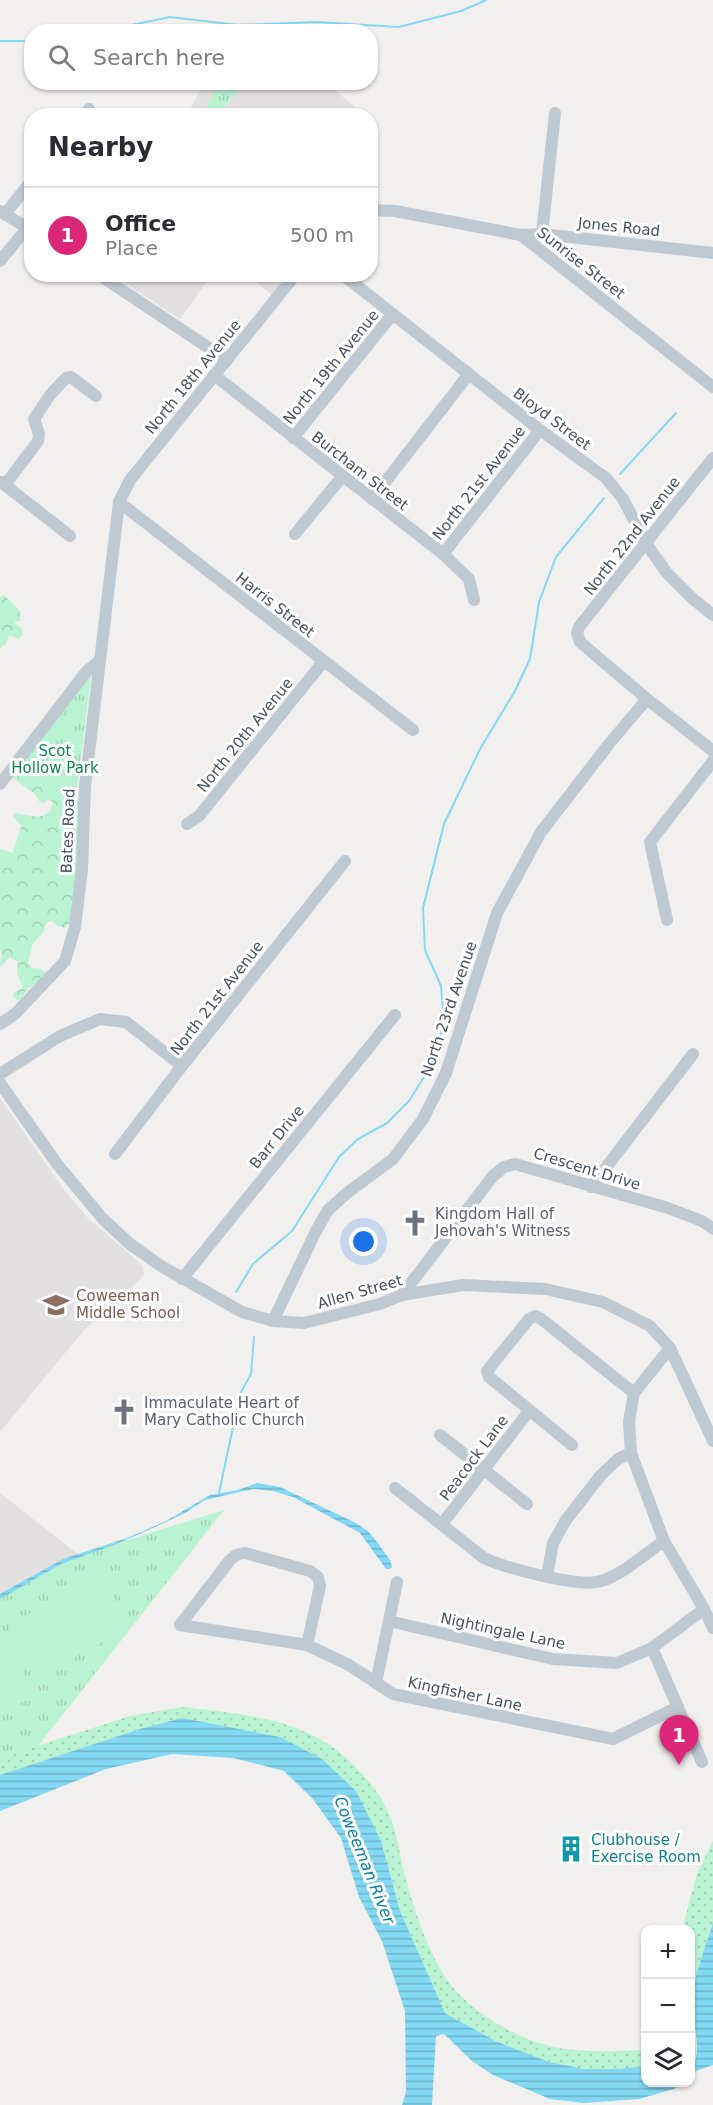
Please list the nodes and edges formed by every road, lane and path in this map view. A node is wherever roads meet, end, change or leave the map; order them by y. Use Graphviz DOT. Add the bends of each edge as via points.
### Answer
graph roads {
  1 [pos="555,113"];
  2 [pos="24,189"];
  3 [pos="378,210"];
  4 [pos="2,212"];
  5 [pos="24,227"];
  6 [pos="542,234"];
  7 [pos="24,235"];
  8 [pos="521,235"];
  9 [pos="713,253"];
  10 [pos="0,261"];
  11 [pos="110,282"];
  12 [pos="290,282"];
  13 [pos="352,282"];
  14 [pos="392,315"];
  15 [pos="227,360"];
  16 [pos="469,374"];
  17 [pos="214,375"];
  18 [pos="713,387"];
  19 [pos="96,396"];
  20 [pos="540,430"];
  21 [pos="293,438"];
  22 [pos="713,458"];
  23 [pos="342,477"];
  24 [pos="3,483"];
  25 [pos="372,499"];
  26 [pos="120,502"];
  27 [pos="295,534"];
  28 [pos="70,536"];
  29 [pos="646,543"];
  30 [pos="443,554"];
  31 [pos="474,600"];
  32 [pos="713,615"];
  33 [pos="99,661"];
  34 [pos="323,662"];
  35 [pos="647,699"];
  36 [pos="413,730"];
  37 [pos="713,751"];
  38 [pos="713,761"];
  39 [pos="0,784"];
  40 [pos="187,824"];
  41 [pos="345,861"];
  42 [pos="667,920"];
  43 [pos="395,1015"];
  44 [pos="0,1024"];
  45 [pos="693,1054"];
  46 [pos="182,1066"];
  47 [pos="0,1074"];
  48 [pos="0,1083"];
  49 [pos="115,1154"];
  50 [pos="591,1187"];
  51 [pos="713,1228"];
  52 [pos="182,1279"];
  53 [pos="402,1295"];
  54 [pos="273,1321"];
  55 [pos="670,1348"];
  56 [pos="634,1393"];
  57 [pos="529,1411"];
  58 [pos="440,1435"];
  59 [pos="713,1441"];
  60 [pos="572,1444"];
  61 [pos="631,1454"];
  62 [pos="483,1470"];
  63 [pos="395,1488"];
  64 [pos="527,1504"];
  65 [pos="442,1524"];
  66 [pos="664,1541"];
  67 [pos="547,1576"];
  68 [pos="397,1582"];
  69 [pos="704,1609"];
  70 [pos="389,1621"];
  71 [pos="713,1628"];
  72 [pos="306,1645"];
  73 [pos="652,1648"];
  74 [pos="376,1683"];
  75 [pos="678,1707"];
  76 [pos="702,1762"];
  1 -- 6 [label="street"];
  2 -- 4 [label="street"];
  3 -- 8 [label="street, Sunrise Street"];
  4 -- 5 [label="street"];
  6 -- 8 [label="street, Jones Road"];
  6 -- 9 [label="street, Jones Road"];
  7 -- 10 [label="street"];
  8 -- 18 [label="street, Sunrise Street"];
  11 -- 15 [label="street"];
  12 -- 15 [label="street, North 18th Avenue"];
  13 -- 14 [label="street, Bloyd Street"];
  14 -- 16 [label="street, Bloyd Street"];
  14 -- 21 [label="street, North 19th Avenue"];
  15 -- 17 [label="street, North 18th Avenue"];
  16 -- 20 [label="street, Bloyd Street"];
  16 -- 25 [label="street"];
  17 -- 21 [label="street, Burcham Street"];
  17 -- 26 [label="street, North 18th Avenue" via="130,480"];
  19 -- 24 [label="street" via="75,379 66,378 34,418 38,441"];
  20 -- 29 [label="street, Bloyd Street" via="606,478 623,499"];
  20 -- 30 [label="street, North 21st Avenue"];
  21 -- 23 [label="street, Burcham Street"];
  22 -- 29 [label="street, North 22nd Avenue"];
  23 -- 25 [label="street, Burcham Street"];
  23 -- 27 [label="street"];
  24 -- 28 [label="street"];
  25 -- 30 [label="street, Burcham Street"];
  26 -- 33 [label="street, Bates Road"];
  26 -- 34 [label="street, Harris Street"];
  29 -- 32 [label="street, Bloyd Street" via="677,585"];
  29 -- 35 [label="street, North 22nd Avenue" via="577,633 580,642"];
  30 -- 31 [label="street, Burcham Street" via="469,579"];
  33 -- 39 [label="street" via="87,671"];
  33 -- 44 [label="street, Bates Road" via="85,786 79,905 70,951 58,970"];
  34 -- 36 [label="street, Harris Street"];
  34 -- 40 [label="street, North 20th Avenue" via="199,816"];
  35 -- 37 [label="street"];
  35 -- 54 [label="street, North 23rd Avenue" via="541,832 502,903 446,1073 423,1119 393,1158 328,1210"];
  38 -- 42 [label="street" via="650,842"];
  41 -- 46 [label="street, North 21st Avenue"];
  43 -- 52 [label="street, Barr Drive"];
  45 -- 50 [label="street"];
  46 -- 47 [label="street" via="126,1022 100,1019 60,1036"];
  46 -- 49 [label="street, North 21st Avenue"];
  48 -- 52 [label="street, Allen Street" via="57,1164 103,1219 130,1244"];
  50 -- 51 [label="street, Crescent Drive" via="668,1208"];
  50 -- 53 [label="street, Crescent Drive" via="527,1166 504,1167"];
  52 -- 54 [label="street, Allen Street" via="242,1312"];
  53 -- 54 [label="street, Allen Street" via="304,1323"];
  53 -- 55 [label="street, Allen Street" via="463,1285 545,1289 603,1302 650,1326"];
  55 -- 56 [label="street"];
  55 -- 59 [label="street, Allen Street"];
  56 -- 57 [label="street, Peacock Lane" via="535,1316 487,1371"];
  56 -- 61 [label="street" via="629,1421"];
  57 -- 60 [label="street, Peacock Lane"];
  57 -- 62 [label="street, Peacock Lane"];
  58 -- 62 [label="street"];
  61 -- 66 [label="street"];
  61 -- 67 [label="street" via="618,1459 601,1475 566,1520 553,1543"];
  62 -- 64 [label="street"];
  62 -- 65 [label="street, Peacock Lane"];
  63 -- 65 [label="street"];
  65 -- 67 [label="street" via="498,1565"];
  66 -- 67 [label="street" via="601,1582 588,1584"];
  66 -- 69 [label="street"];
  68 -- 70 [label="street"];
  69 -- 71 [label="street"];
  69 -- 73 [label="street, Nightingale Lane"];
  70 -- 73 [label="street, Nightingale Lane" via="553,1659 617,1663"];
  70 -- 74 [label="street"];
  72 -- 72 [label="street, Kingfisher Lane" via="180,1624 230,1560 245,1553 310,1571 318,1577 320,1586"];
  72 -- 74 [label="street, Kingfisher Lane"];
  73 -- 75 [label="street"];
  74 -- 75 [label="street, Kingfisher Lane" via="393,1694 613,1739"];
  75 -- 76 [label="street"];
}
